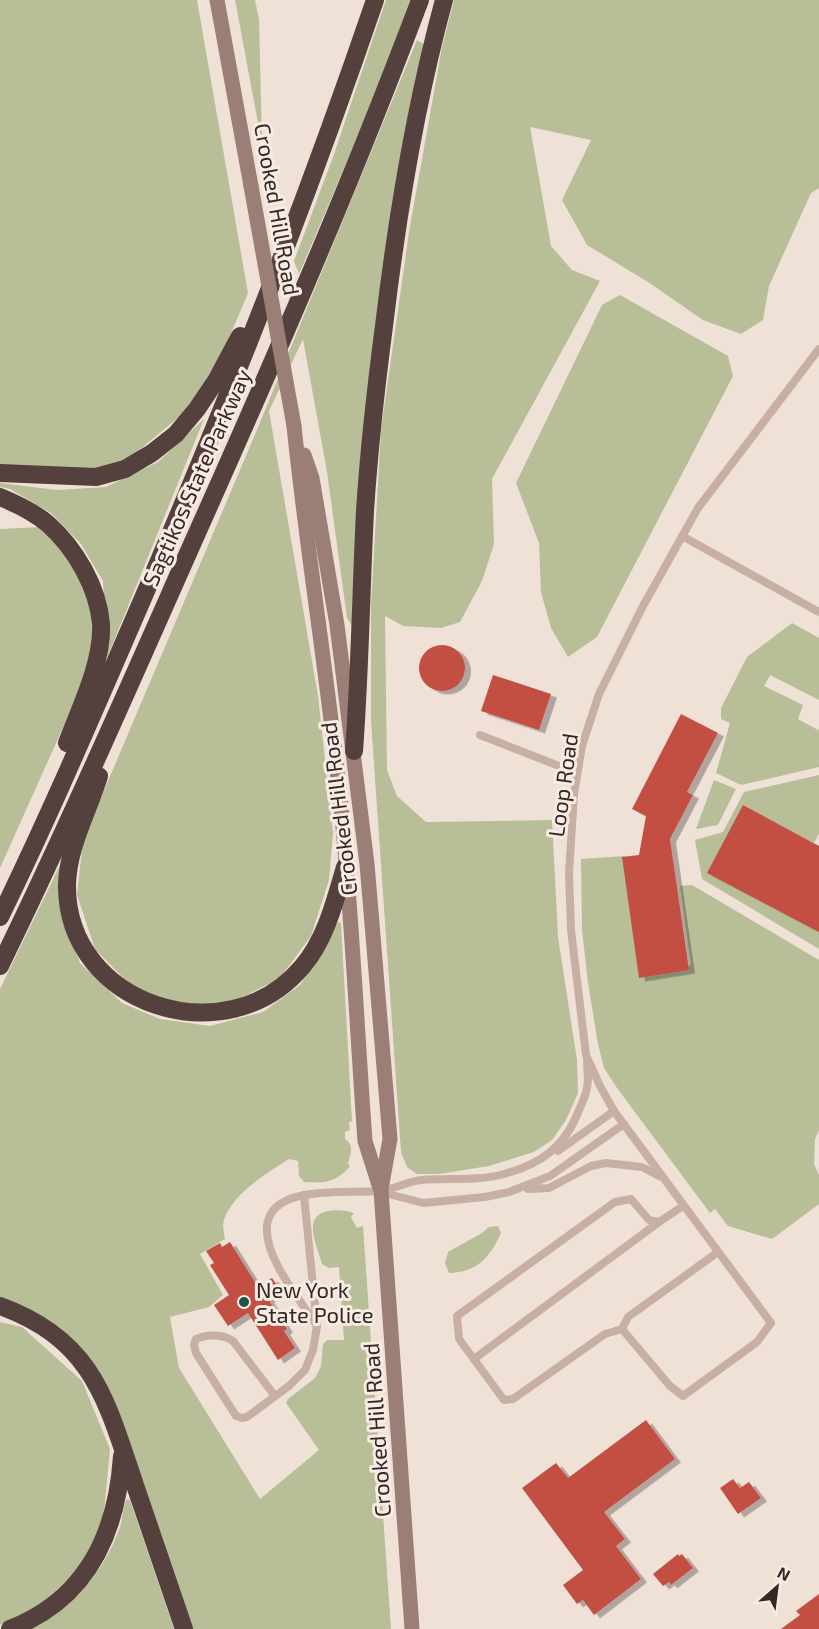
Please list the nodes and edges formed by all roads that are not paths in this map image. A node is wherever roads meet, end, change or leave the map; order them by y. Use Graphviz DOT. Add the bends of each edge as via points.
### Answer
graph roads {
  1 [pos="217,0"];
  2 [pos="375,0"];
  3 [pos="420,0"];
  4 [pos="444,0"];
  5 [pos="280,260"];
  6 [pos="819,349"];
  7 [pos="294,426"];
  8 [pos="0,473"];
  9 [pos="0,497"];
  10 [pos="682,536"];
  11 [pos="819,612"];
  12 [pos="122,703"];
  13 [pos="480,735"];
  14 [pos="354,752"];
  15 [pos="578,773"];
  16 [pos="345,867"];
  17 [pos="12,893"];
  18 [pos="0,917"];
  19 [pos="0,966"];
  20 [pos="586,1055"];
  21 [pos="614,1111"];
  22 [pos="624,1124"];
  23 [pos="544,1158"];
  24 [pos="662,1178"];
  25 [pos="521,1189"];
  26 [pos="381,1191"];
  27 [pos="304,1195"];
  28 [pos="683,1206"];
  29 [pos="659,1222"];
  30 [pos="718,1252"];
  31 [pos="0,1306"];
  32 [pos="317,1326"];
  33 [pos="622,1329"];
  34 [pos="474,1359"];
  35 [pos="275,1396"];
  36 [pos="122,1448"];
  37 [pos="10,1629"];
  38 [pos="184,1629"];
  39 [pos="412,1629"];
  1 -- 7 [label="main road, Crooked Hill Road, bridge"];
  2 -- 5 [label="highway, Sagtikos State Parkway"];
  3 -- 12 [label="highway, Sagtikos State Parkway" via="331,228"];
  4 -- 14 [label="highway" via="406,177 380,358 365,510"];
  5 -- 8 [label="highway" via="217,379 176,434 152,453 125,469 96,477"];
  5 -- 17 [label="highway, Sagtikos State Parkway" via="168,542"];
  6 -- 10 [label="lane, Loop Road" via="698,508"];
  7 -- 14 [label="main road, Crooked Hill Road" via="312,478 327,559"];
  7 -- 16 [label="main road, Crooked Hill Road"];
  9 -- 17 [label="highway" via="22,506 67,544 84,569 101,624 90,683"];
  10 -- 11 [label="lane"];
  10 -- 15 [label="lane, Loop Road" via="599,694 582,746"];
  12 -- 16 [label="highway" via="71,854 67,886 79,937 113,981 147,1003 185,1013 225,1011 261,999 290,979 312,953"];
  12 -- 19 [label="highway, Sagtikos State Parkway"];
  13 -- 15 [label="lane"];
  14 -- 26 [label="main road, Crooked Hill Road" via="374,925 390,1139"];
  15 -- 20 [label="lane, Loop Road" via="569,873 571,930"];
  16 -- 26 [label="main road, Crooked Hill Road" via="365,1142"];
  17 -- 18 [label="highway, Sagtikos State Parkway"];
  20 -- 21 [label="lane, Loop Road"];
  20 -- 23 [label="lane" via="587,1089 576,1118 561,1143"];
  21 -- 22 [label="lane, Loop Road"];
  21 -- 23 [label="lane"];
  22 -- 24 [label="lane, Loop Road"];
  22 -- 25 [label="lane" via="562,1169"];
  23 -- 26 [label="lane" via="504,1174 418,1180"];
  24 -- 25 [label="lane" via="642,1167 606,1163 591,1166 549,1188"];
  24 -- 28 [label="lane, Loop Road"];
  25 -- 26 [label="lane" via="423,1203"];
  26 -- 27 [label="lane"];
  26 -- 39 [label="main road, Crooked Hill Road"];
  27 -- 32 [label="lane"];
  27 -- 32 [label="lane" via="275,1208 267,1224 268,1240 275,1260"];
  28 -- 29 [label="lane"];
  28 -- 30 [label="lane, Loop Road"];
  29 -- 34 [label="lane"];
  29 -- 34 [label="lane" via="649,1220 631,1199 615,1202 457,1316 459,1339"];
  30 -- 33 [label="lane" via="628,1317"];
  30 -- 33 [label="lane, Loop Road" via="771,1323 757,1342 682,1396"];
  31 -- 36 [label="highway" via="39,1324 75,1354 100,1388"];
  32 -- 35 [label="lane" via="305,1370"];
  33 -- 34 [label="lane" via="605,1334 513,1399 504,1400"];
  35 -- 35 [label="lane" via="247,1417 236,1416 195,1353 196,1339 222,1336 234,1341"];
  36 -- 37 [label="highway" via="118,1496 98,1553 63,1597"];
  36 -- 38 [label="highway"];
}
